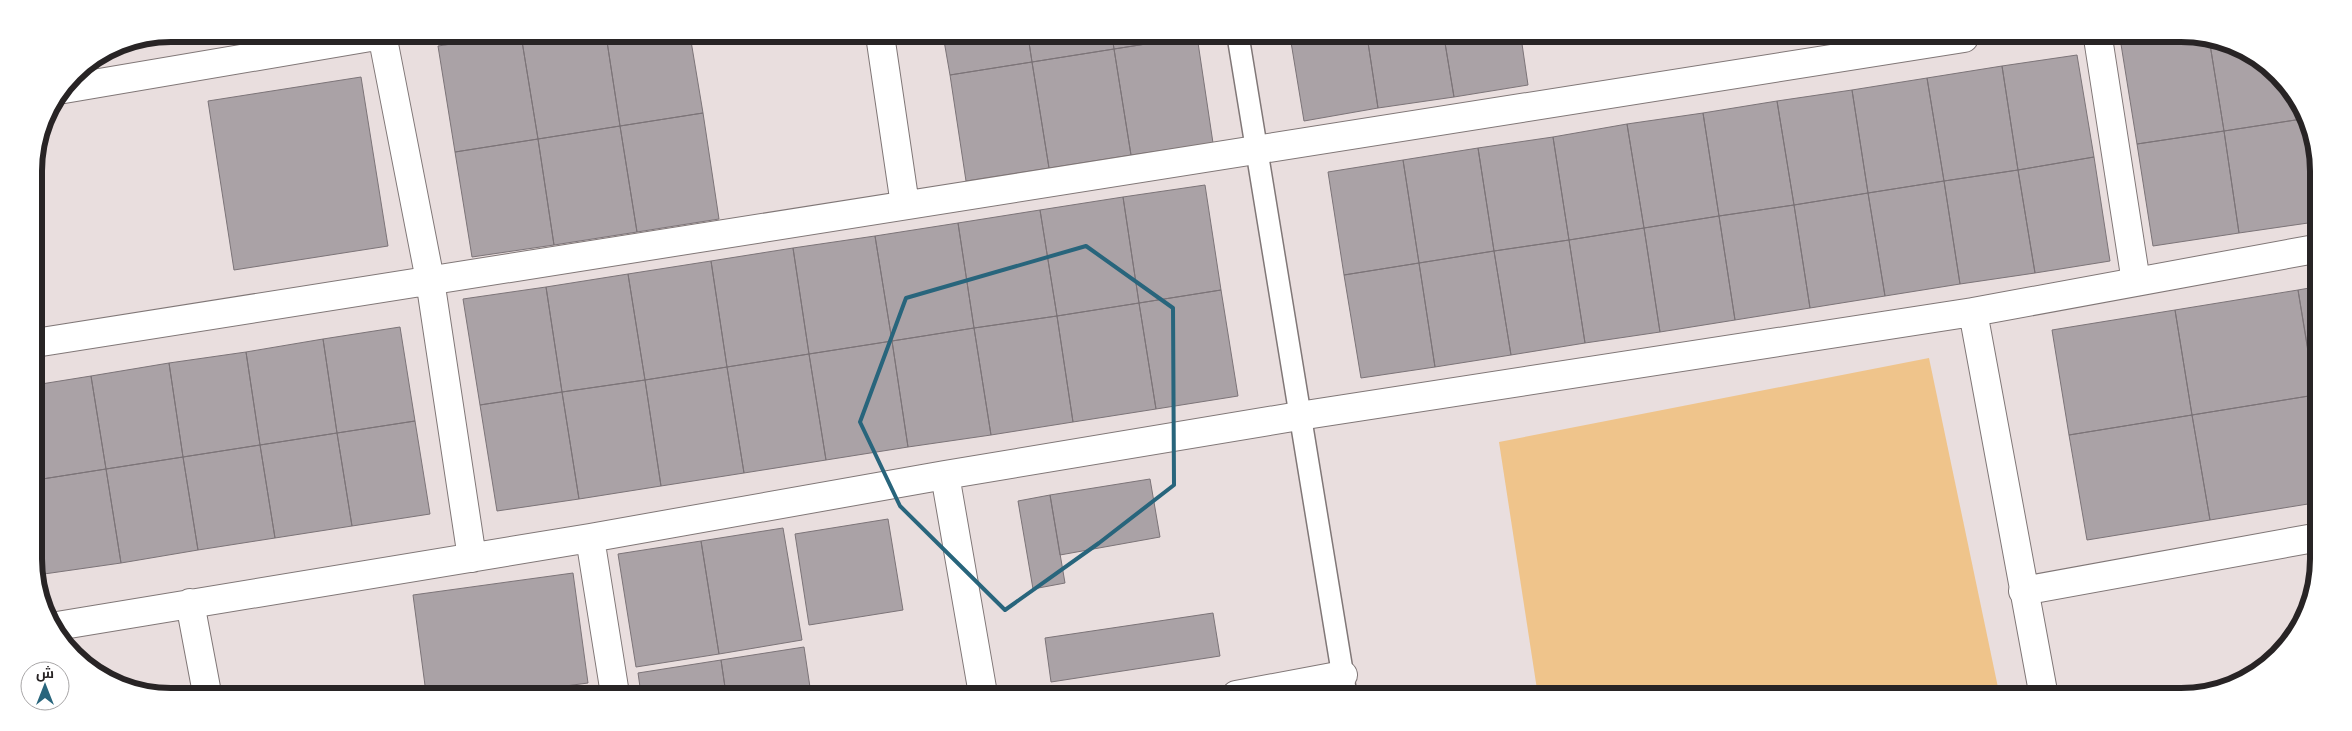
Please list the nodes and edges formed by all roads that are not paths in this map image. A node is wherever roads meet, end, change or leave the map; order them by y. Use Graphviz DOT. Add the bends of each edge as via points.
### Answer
graph roads {
  1 [pos="337,43"];
  2 [pos="386,43"];
  3 [pos="881,43"];
  4 [pos="1239,43"];
  5 [pos="1932,43"];
  6 [pos="2099,43"];
  7 [pos="75,87"];
  8 [pos="1257,150"];
  9 [pos="905,205"];
  10 [pos="2310,251"];
  11 [pos="430,280"];
  12 [pos="2136,282"];
  13 [pos="1973,312"];
  14 [pos="43,342"];
  15 [pos="1299,416"];
  16 [pos="945,475"];
  17 [pos="590,538"];
  18 [pos="2310,539"];
  19 [pos="472,558"];
  20 [pos="2023,591"];
  21 [pos="190,603"];
  22 [pos="61,625"];
  23 [pos="1344,685"];
  24 [pos="206,688"];
  25 [pos="614,688"];
  26 [pos="982,688"];
  27 [pos="1312,688"];
  28 [pos="2042,688"];
  1 -- 7 [label="street"];
  2 -- 11 [label="street"];
  3 -- 9 [label="street"];
  4 -- 8 [label="lane"];
  5 -- 8 [label="street"];
  6 -- 12 [label="street"];
  8 -- 9 [label="street"];
  8 -- 15 [label="lane"];
  9 -- 11 [label="street"];
  10 -- 12 [label="street"];
  11 -- 14 [label="street"];
  11 -- 19 [label="street"];
  12 -- 13 [label="street"];
  13 -- 15 [label="street"];
  13 -- 20 [label="street"];
  15 -- 16 [label="street"];
  15 -- 23 [label="lane"];
  16 -- 17 [label="street"];
  16 -- 26 [label="street"];
  17 -- 19 [label="street"];
  17 -- 25 [label="street"];
  18 -- 20 [label="street"];
  19 -- 21 [label="street"];
  20 -- 28 [label="street"];
  21 -- 22 [label="street"];
  21 -- 24 [label="street"];
  23 -- 27 [label="street"];
}
